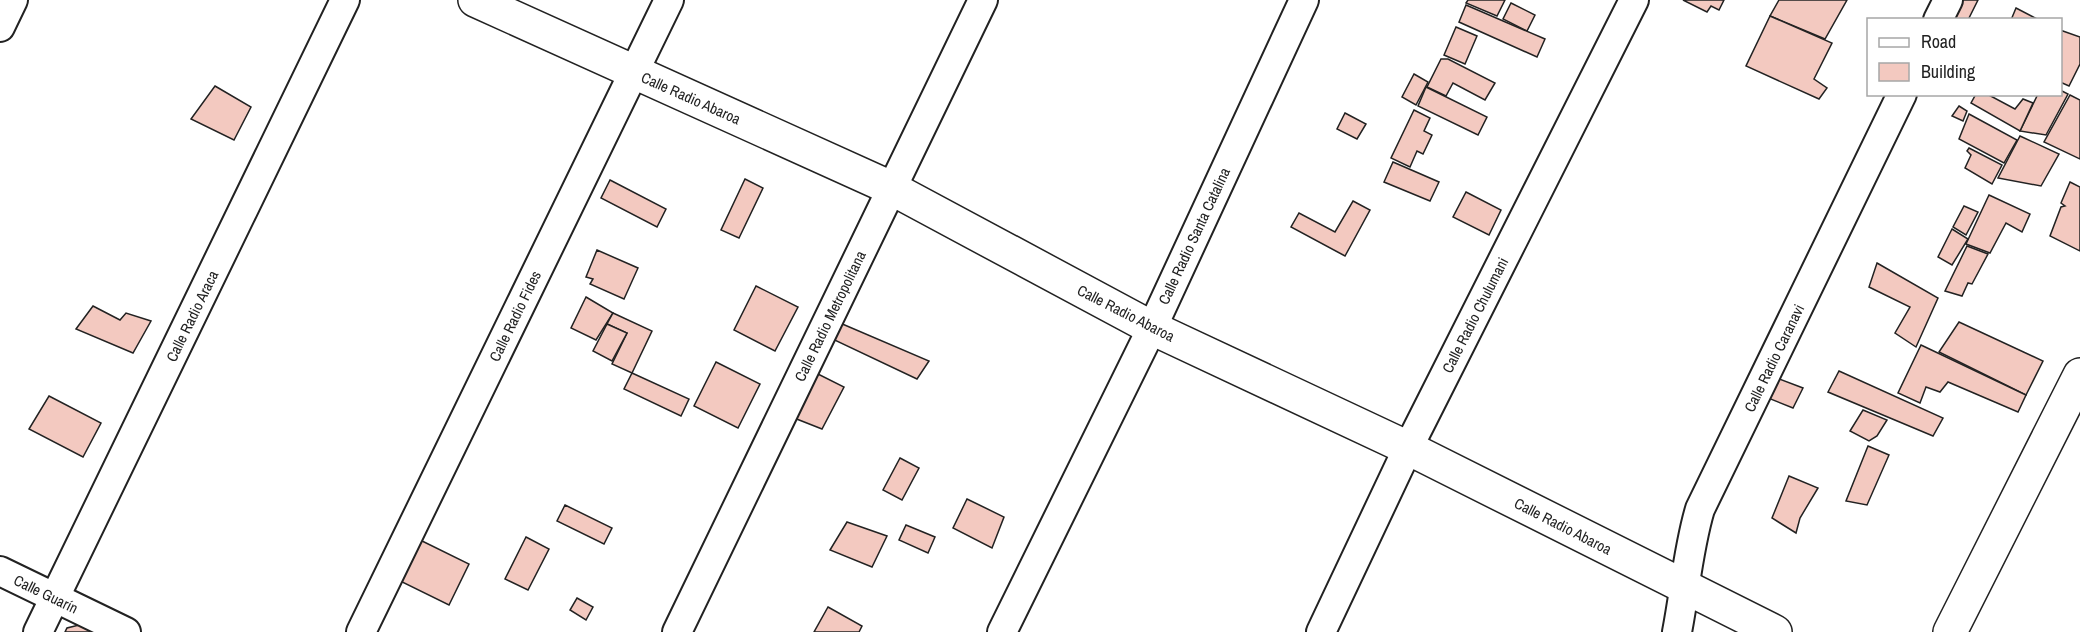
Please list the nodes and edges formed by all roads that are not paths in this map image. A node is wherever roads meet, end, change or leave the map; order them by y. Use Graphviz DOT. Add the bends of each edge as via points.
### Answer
graph roads {
  1 [pos="13,0"];
  2 [pos="345,0"];
  3 [pos="475,0"];
  4 [pos="669,0"];
  5 [pos="983,0"];
  6 [pos="1304,0"];
  7 [pos="1634,0"];
  8 [pos="1948,0"];
  9 [pos="1939,18"];
  10 [pos="0,27"];
  11 [pos="634,72"];
  12 [pos="1901,96"];
  13 [pos="891,189"];
  14 [pos="1152,328"];
  15 [pos="2080,375"];
  16 [pos="1408,448"];
  17 [pos="0,571"];
  18 [pos="1686,588"];
  19 [pos="55,598"];
  20 [pos="38,632"];
  21 [pos="126,632"];
  22 [pos="361,632"];
  23 [pos="677,632"];
  24 [pos="1002,632"];
  25 [pos="1321,632"];
  26 [pos="1677,632"];
  27 [pos="1774,632"];
  28 [pos="1950,632"];
  1 -- 10 [label="street"];
  2 -- 19 [label="street, Calle Radio Araca"];
  3 -- 11 [label="street, Calle Radio Abaroa"];
  4 -- 11 [label="street, Calle Radio Fides"];
  5 -- 13 [label="street, Calle Radio Metropolitana"];
  6 -- 14 [label="street, Calle Radio Santa Catalina"];
  7 -- 16 [label="street, Calle Radio Chulumani"];
  8 -- 9 [label="street"];
  11 -- 13 [label="street, Calle Radio Abaroa"];
  11 -- 22 [label="street, Calle Radio Fides"];
  12 -- 18 [label="street, Calle Radio Caranavi" via="1700,509 1690,546"];
  13 -- 14 [label="street, Calle Radio Abaroa"];
  13 -- 23 [label="street, Calle Radio Metropolitana"];
  14 -- 16 [label="street, Calle Radio Abaroa"];
  14 -- 24 [label="street, Calle Radio Santa Catalina"];
  15 -- 28 [label="street"];
  16 -- 18 [label="street, Calle Radio Abaroa"];
  16 -- 25 [label="street, Calle Radio Chulumani"];
  17 -- 19 [label="street, Calle Guarín"];
  18 -- 26 [label="street, Calle Radio Caranavi"];
  18 -- 27 [label="street, Calle Radio Abaroa"];
  19 -- 20 [label="street, Calle Radio Araca"];
  19 -- 21 [label="street, Calle Guarín"];
}
